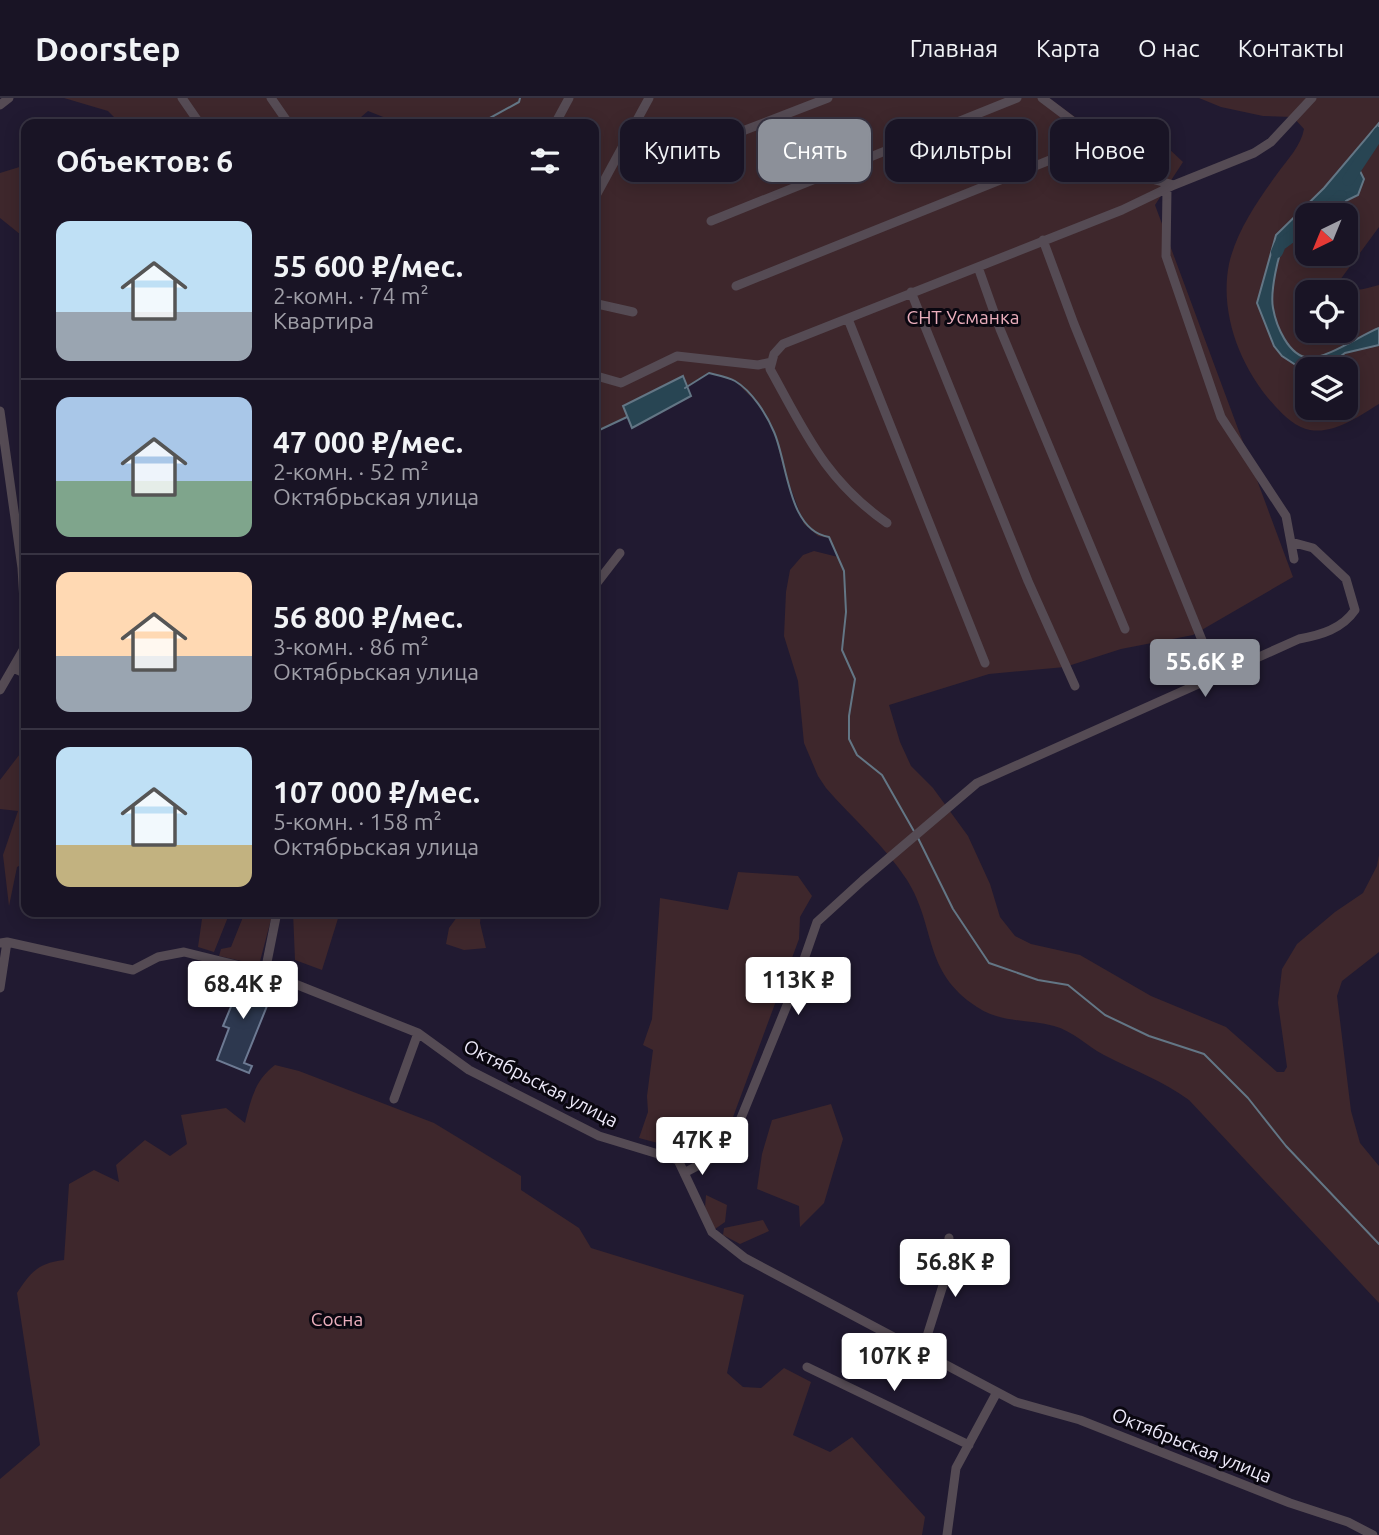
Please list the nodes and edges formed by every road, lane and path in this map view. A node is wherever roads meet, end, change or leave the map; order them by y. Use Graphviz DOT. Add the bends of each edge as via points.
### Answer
graph roads {
  1 [pos="9,98"];
  2 [pos="182,98"];
  3 [pos="271,98"];
  4 [pos="569,98"];
  5 [pos="649,98"];
  6 [pos="828,98"];
  7 [pos="1017,98"];
  8 [pos="1042,98"];
  9 [pos="1312,98"];
  10 [pos="0,105"];
  11 [pos="197,119"];
  12 [pos="286,119"];
  13 [pos="558,119"];
  14 [pos="1071,119"];
  15 [pos="744,130"];
  16 [pos="1050,160"];
  17 [pos="1158,182"];
  18 [pos="1168,186"];
  19 [pos="599,190"];
  20 [pos="711,221"];
  21 [pos="1043,240"];
  22 [pos="978,267"];
  23 [pos="736,286"];
  24 [pos="911,292"];
  25 [pos="599,304"];
  26 [pos="633,312"];
  27 [pos="848,319"];
  28 [pos="772,362"];
  29 [pos="599,377"];
  30 [pos="0,411"];
  31 [pos="887,523"];
  32 [pos="1291,542"];
  33 [pos="620,553"];
  34 [pos="1294,559"];
  35 [pos="21,561"];
  36 [pos="599,580"];
  37 [pos="1125,629"];
  38 [pos="21,654"];
  39 [pos="1210,660"];
  40 [pos="985,663"];
  41 [pos="13,668"];
  42 [pos="21,672"];
  43 [pos="1075,686"];
  44 [pos="0,690"];
  45 [pos="276,917"];
  46 [pos="4,943"];
  47 [pos="265,972"];
  48 [pos="0,988"];
  49 [pos="418,1033"];
  50 [pos="394,1099"];
  51 [pos="684,1173"];
  52 [pos="949,1238"];
  53 [pos="922,1352"];
  54 [pos="807,1367"];
  55 [pos="997,1392"];
  56 [pos="969,1445"];
  57 [pos="947,1535"];
  58 [pos="1373,1535"];
  1 -- 10 [label="street"];
  2 -- 11 [label="street"];
  3 -- 12 [label="street"];
  4 -- 13 [label="street"];
  5 -- 19 [label="street"];
  6 -- 15 [label="street"];
  7 -- 20 [label="street"];
  8 -- 14 [label="street"];
  9 -- 18 [label="street" via="1263,147"];
  16 -- 23 [label="street"];
  17 -- 18 [label="street"];
  18 -- 21 [label="street" via="1122,210"];
  18 -- 32 [label="street" via="1166,256 1221,417 1286,516"];
  21 -- 22 [label="street"];
  21 -- 39 [label="street"];
  22 -- 24 [label="street"];
  22 -- 37 [label="street"];
  24 -- 27 [label="street"];
  24 -- 43 [label="street"];
  25 -- 26 [label="street"];
  27 -- 28 [label="street" via="783,344"];
  27 -- 40 [label="street"];
  28 -- 29 [label="street" via="758,365 677,356 621,383"];
  28 -- 31 [label="street" via="770,369 811,446 858,503"];
  30 -- 35 [label="street"];
  32 -- 34 [label="street"];
  32 -- 51 [label="street" via="1313,548 1346,579 1355,610 1349,619 1323,635 1299,639 977,783 817,922 730,1145"];
  33 -- 36 [label="street"];
  38 -- 41 [label="street"];
  41 -- 42 [label="street"];
  41 -- 44 [label="street"];
  45 -- 47 [label="street"];
  46 -- 47 [label="street, Октябрьская улица" via="133,970 158,957 184,952"];
  46 -- 48 [label="street, Октябрьская улица"];
  47 -- 49 [label="street, Октябрьская улица"];
  49 -- 50 [label="street"];
  49 -- 51 [label="street, Октябрьская улица" via="469,1070 599,1136 678,1160"];
  51 -- 53 [label="street, Октябрьская улица" via="712,1232 745,1258"];
  52 -- 53 [label="street" via="944,1282"];
  53 -- 55 [label="street, Октябрьская улица"];
  54 -- 56 [label="street"];
  55 -- 56 [label="street"];
  55 -- 58 [label="street, Октябрьская улица"];
  56 -- 57 [label="street" via="956,1468"];
}
